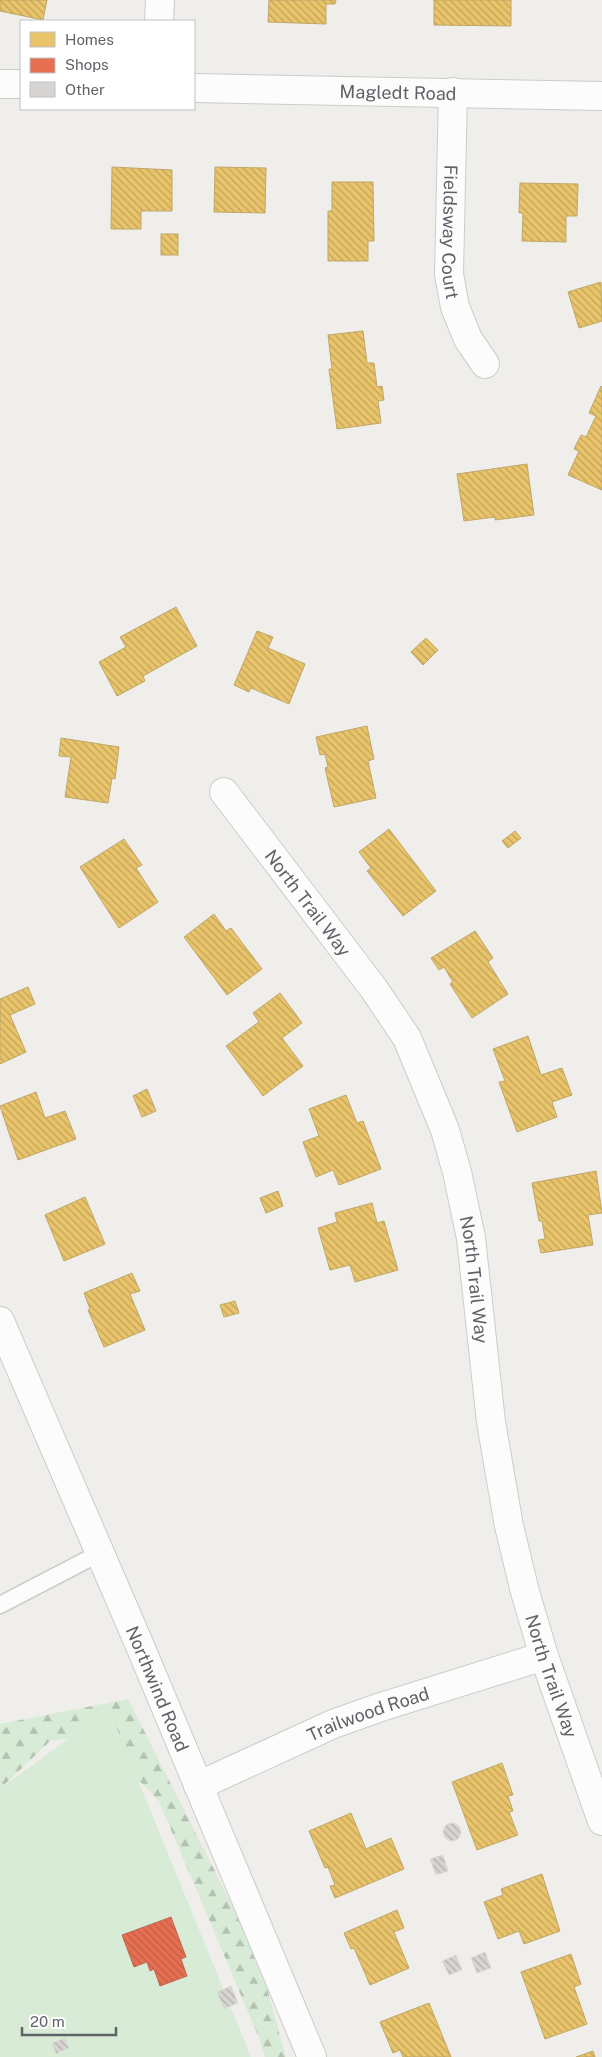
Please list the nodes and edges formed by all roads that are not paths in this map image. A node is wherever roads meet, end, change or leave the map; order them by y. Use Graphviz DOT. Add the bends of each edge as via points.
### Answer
graph roads {
  1 [pos="160,0"];
  2 [pos="159,20"];
  3 [pos="0,84"];
  4 [pos="20,84"];
  5 [pos="195,88"];
  6 [pos="453,92"];
  7 [pos="602,96"];
  8 [pos="486,364"];
  9 [pos="224,792"];
  10 [pos="0,1321"];
  11 [pos="100,1553"];
  12 [pos="0,1605"];
  13 [pos="544,1656"];
  14 [pos="198,1786"];
  15 [pos="602,1821"];
  16 [pos="312,2057"];
  1 -- 2 [label="street"];
  3 -- 4 [label="street"];
  5 -- 6 [label="street, Magledt Road"];
  6 -- 7 [label="street, Magledt Road"];
  6 -- 8 [label="street, Fieldsway Court" via="449,274 456,307 468,339"];
  9 -- 13 [label="street, North Trail Way" via="374,989 407,1038 445,1130 458,1172 471,1238 491,1422 509,1526"];
  10 -- 11 [label="street, Northwind Road"];
  11 -- 12 [label="lane"];
  11 -- 14 [label="street, Northwind Road"];
  13 -- 14 [label="street, Trailwood Road" via="333,1724"];
  13 -- 15 [label="street, North Trail Way"];
  14 -- 16 [label="street, Northwind Road"];
}
